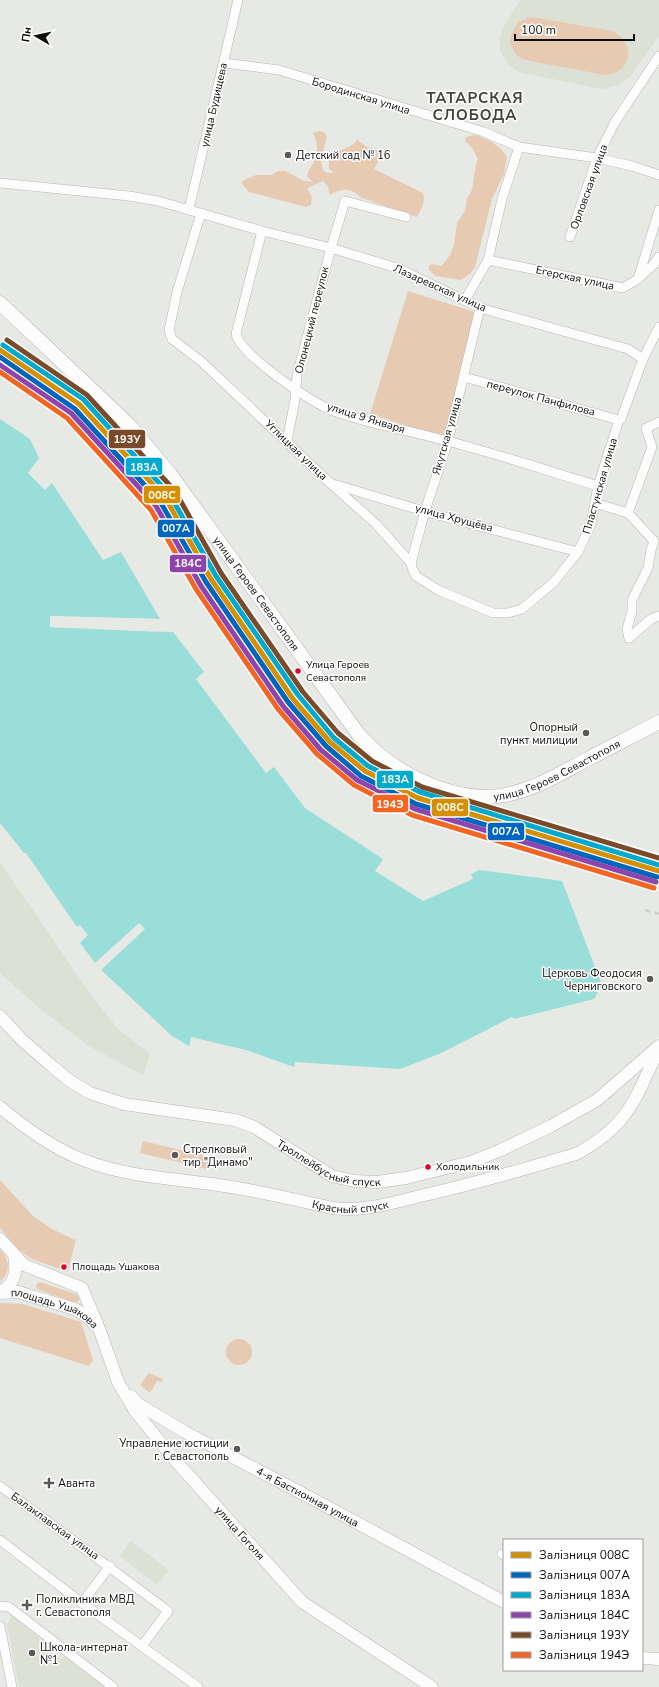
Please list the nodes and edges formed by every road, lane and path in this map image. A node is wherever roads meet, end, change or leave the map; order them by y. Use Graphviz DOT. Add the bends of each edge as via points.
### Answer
graph roads {
  1 [pos="238,0"];
  2 [pos="659,56"];
  3 [pos="224,63"];
  4 [pos="519,147"];
  5 [pos="597,158"];
  6 [pos="659,175"];
  7 [pos="0,183"];
  8 [pos="189,209"];
  9 [pos="659,210"];
  10 [pos="201,213"];
  11 [pos="406,217"];
  12 [pos="262,231"];
  13 [pos="570,238"];
  14 [pos="330,248"];
  15 [pos="659,257"];
  16 [pos="488,260"];
  17 [pos="638,279"];
  18 [pos="464,300"];
  19 [pos="0,303"];
  20 [pos="480,308"];
  21 [pos="659,327"];
  22 [pos="643,359"];
  23 [pos="464,377"];
  24 [pos="296,389"];
  25 [pos="619,420"];
  26 [pos="659,422"];
  27 [pos="287,441"];
  28 [pos="448,441"];
  29 [pos="330,483"];
  30 [pos="598,486"];
  31 [pos="595,503"];
  32 [pos="425,511"];
  33 [pos="628,512"];
  34 [pos="578,552"];
  35 [pos="411,563"];
  36 [pos="416,576"];
  37 [pos="659,616"];
  38 [pos="659,722"];
  39 [pos="0,1016"];
  40 [pos="659,1048"];
  41 [pos="0,1108"];
  42 [pos="0,1239"];
  43 [pos="14,1254"];
  44 [pos="0,1293"];
  45 [pos="100,1331"];
  46 [pos="118,1382"];
  47 [pos="0,1486"];
  48 [pos="0,1540"];
  49 [pos="110,1566"];
  50 [pos="503,1601"];
  51 [pos="82,1603"];
  52 [pos="0,1606"];
  53 [pos="0,1626"];
  54 [pos="142,1646"];
  55 [pos="643,1658"];
  56 [pos="659,1660"];
  57 [pos="10,1677"];
  58 [pos="0,1679"];
  59 [pos="12,1687"];
  60 [pos="113,1687"];
  61 [pos="198,1687"];
  62 [pos="432,1687"];
  1 -- 3 [label="street, улица Будищева"];
  2 -- 5 [label="street, Орловская улица" via="615,122"];
  3 -- 4 [label="street, Бородинская улица" via="279,70 484,132"];
  3 -- 8 [label="street, улица Будищева"];
  4 -- 5 [label="street, Бородинская улица"];
  4 -- 16 [label="street" via="502,199"];
  5 -- 6 [label="street, Бородинская улица"];
  5 -- 13 [label="street, Орловская улица"];
  7 -- 8 [label="street, Лазаревская улица" via="129,196"];
  8 -- 10 [label="street, Лазаревская улица"];
  9 -- 17 [label="street"];
  10 -- 12 [label="street, Лазаревская улица"];
  10 -- 27 [label="street, Углицкая улица" via="177,292 169,330 172,339 202,362"];
  11 -- 14 [label="street, Олонецкий переулок" via="345,201"];
  12 -- 14 [label="street, Лазаревская улица"];
  12 -- 24 [label="street, улица 9 Января" via="236,329 237,338 265,367"];
  14 -- 18 [label="street, Лазаревская улица" via="400,269"];
  14 -- 24 [label="street, Олонецкий переулок" via="297,375"];
  15 -- 17 [label="street, Егерская улица"];
  16 -- 17 [label="street, Егерская улица" via="623,288"];
  16 -- 18 [label="street"];
  18 -- 20 [label="street, Лазаревская улица"];
  19 -- 38 [label="main road, улица Героев Севастополя" via="129,425 170,474 359,735 395,767 448,791 476,796 504,796 544,783"];
  20 -- 22 [label="street, Лазаревская улица" via="628,349"];
  20 -- 23 [label="street, Якутская улица"];
  21 -- 22 [label="street, Пластунская улица"];
  22 -- 25 [label="street, Пластунская улица"];
  23 -- 25 [label="street, переулок Панфилова"];
  23 -- 28 [label="street, Якутская улица"];
  24 -- 27 [label="street, Олонецкий переулок"];
  24 -- 28 [label="street, улица 9 Января" via="328,409"];
  25 -- 30 [label="street, Пластунская улица"];
  26 -- 33 [label="street" via="646,428 652,447"];
  27 -- 29 [label="street, Углицкая улица"];
  28 -- 30 [label="street, улица 9 Января"];
  28 -- 32 [label="street, Якутская улица"];
  29 -- 32 [label="street, улица Хрущёва"];
  29 -- 35 [label="street, Углицкая улица" via="376,524"];
  30 -- 31 [label="street, Пластунская улица"];
  31 -- 33 [label="street"];
  31 -- 34 [label="street, Пластунская улица" via="591,524"];
  32 -- 34 [label="street, улица Хрущёва"];
  32 -- 35 [label="street, Якутская улица"];
  33 -- 37 [label="street" via="654,541 648,568 632,600 627,629 629,638 651,619"];
  34 -- 36 [label="street, Пластунская улица" via="554,582 522,609 508,613 493,613 438,590"];
  35 -- 36 [label="street, Углицкая улица"];
  39 -- 40 [label="main road, Троллейбусный спуск" via="22,1040 53,1067 90,1093 124,1104 235,1120 254,1127 332,1176 354,1181 377,1182 406,1178 471,1162 501,1150 597,1100"];
  40 -- 41 [label="main road, Красный спуск" via="630,1109 617,1126 593,1145 576,1154 486,1180 370,1208 346,1210 226,1186 126,1172 97,1165 54,1146"];
  42 -- 43 [label="main road, площадь Ушакова"];
  43 -- 44 [label="main road, площадь Ушакова" via="14,1278"];
  43 -- 45 [label="main road, площадь Ушакова" via="24,1265 82,1288"];
  44 -- 45 [label="main road, площадь Ушакова" via="18,1292 75,1309"];
  45 -- 46 [label="main road, улица Гоголя"];
  46 -- 50 [label="main road, 4-я Бастионная улица" via="138,1404 185,1432"];
  46 -- 62 [label="main road, улица Гоголя" via="135,1411 174,1459 302,1602"];
  47 -- 49 [label="street, Балаклавская улица"];
  48 -- 51 [label="street"];
  49 -- 51 [label="street, Балаклавская улица"];
  49 -- 54 [label="street, Балаклавская улица" via="168,1611"];
  51 -- 54 [label="street"];
  52 -- 60 [label="street" via="9,1607"];
  53 -- 57 [label="street"];
  54 -- 61 [label="street"];
  55 -- 56 [label="main road"];
  57 -- 58 [label="street"];
  57 -- 59 [label="street"];
}
